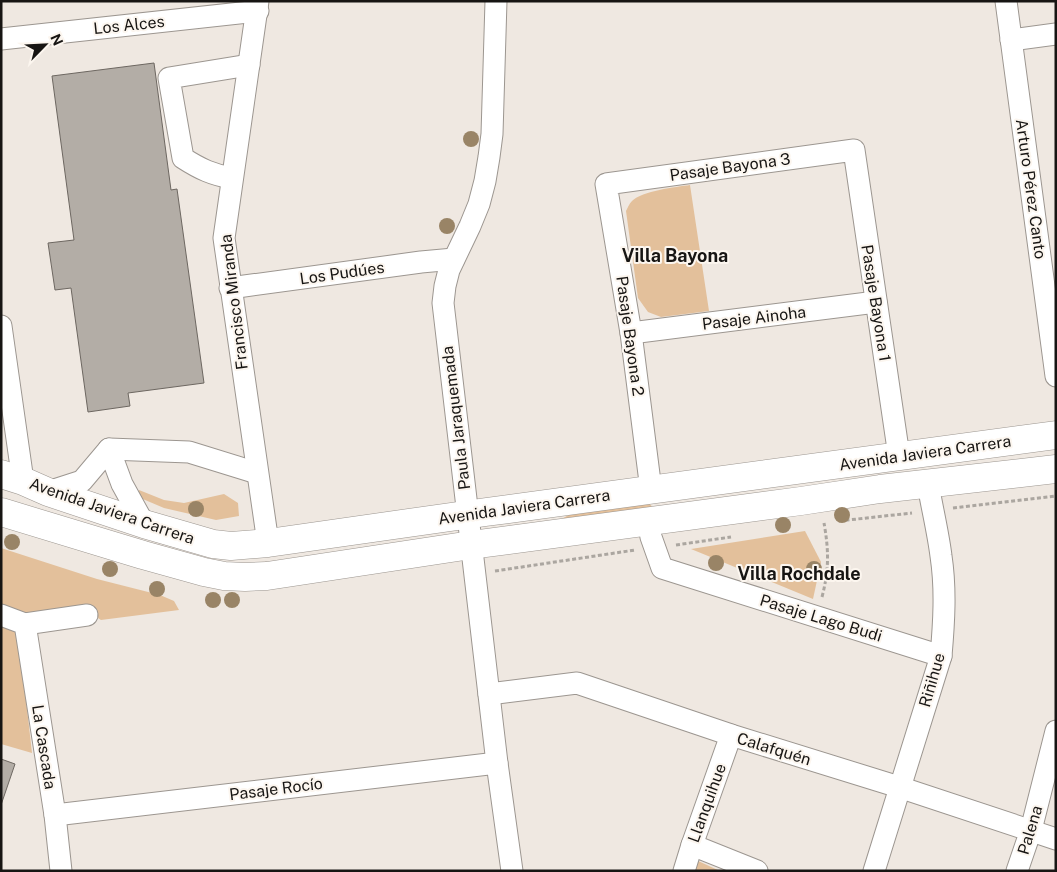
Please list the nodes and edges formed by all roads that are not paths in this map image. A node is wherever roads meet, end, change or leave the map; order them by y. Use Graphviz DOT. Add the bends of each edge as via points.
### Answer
graph roads {
  1 [pos="496,1"];
  2 [pos="1006,1"];
  3 [pos="258,6"];
  4 [pos="1056,34"];
  5 [pos="1,39"];
  6 [pos="1011,40"];
  7 [pos="249,65"];
  8 [pos="854,150"];
  9 [pos="232,178"];
  10 [pos="606,184"];
  11 [pos="454,259"];
  12 [pos="230,288"];
  13 [pos="876,302"];
  14 [pos="1,326"];
  15 [pos="631,333"];
  16 [pos="4,363"];
  17 [pos="1056,376"];
  18 [pos="8,419"];
  19 [pos="1056,435"];
  20 [pos="1056,446"];
  21 [pos="109,449"];
  22 [pos="899,456"];
  23 [pos="1048,470"];
  24 [pos="257,473"];
  25 [pos="12,477"];
  26 [pos="928,484"];
  27 [pos="880,489"];
  28 [pos="651,490"];
  29 [pos="48,492"];
  30 [pos="1,507"];
  31 [pos="1,512"];
  32 [pos="468,514"];
  33 [pos="684,516"];
  34 [pos="648,521"];
  35 [pos="144,524"];
  36 [pos="268,543"];
  37 [pos="471,544"];
  38 [pos="288,574"];
  39 [pos="1,615"];
  40 [pos="88,615"];
  41 [pos="25,624"];
  42 [pos="941,656"];
  43 [pos="489,694"];
  44 [pos="1056,731"];
  45 [pos="731,736"];
  46 [pos="497,763"];
  47 [pos="899,787"];
  48 [pos="55,815"];
  49 [pos="1031,830"];
  50 [pos="1056,839"];
  51 [pos="692,845"];
  52 [pos="61,871"];
  53 [pos="512,871"];
  54 [pos="684,871"];
  55 [pos="757,871"];
  56 [pos="874,871"];
  57 [pos="1017,871"];
  1 -- 11 [label="street, Paula Jaraquemada" via="489,157 479,204"];
  2 -- 6 [label="street, Arturo Pérez Canto"];
  3 -- 5 [label="street, Los Alces"];
  3 -- 7 [label="street, Francisco Miranda"];
  4 -- 6 [label="street"];
  6 -- 17 [label="street, Arturo Pérez Canto"];
  7 -- 9 [label="street, Francisco Miranda"];
  7 -- 9 [label="street" via="169,78 183,158 208,172"];
  8 -- 10 [label="street, Pasaje Bayona 3"];
  8 -- 13 [label="street, Pasaje Bayona 1"];
  9 -- 12 [label="street, Francisco Miranda" via="224,238"];
  10 -- 15 [label="street, Pasaje Bayona 2"];
  11 -- 12 [label="street, Los Pudúes"];
  11 -- 32 [label="street, Paula Jaraquemada" via="443,303"];
  12 -- 24 [label="street, Francisco Miranda"];
  13 -- 15 [label="street, Pasaje Ainoha"];
  13 -- 22 [label="street, Pasaje Bayona 1"];
  14 -- 16 [label="street"];
  15 -- 28 [label="street, Pasaje Bayona 2"];
  16 -- 18 [label="street"];
  18 -- 25 [label="street"];
  19 -- 22 [label="main road, Avenida Javiera Carrera"];
  20 -- 23 [label="main road"];
  21 -- 24 [label="street" via="189,452"];
  21 -- 29 [label="street" via="82,481"];
  21 -- 35 [label="street" via="122,484"];
  22 -- 27 [label="main road"];
  22 -- 28 [label="main road, Avenida Javiera Carrera"];
  23 -- 26 [label="main road, Avenida Javiera Carrera"];
  24 -- 36 [label="street, Francisco Miranda"];
  25 -- 29 [label="main road, Avenida Javiera Carrera"];
  26 -- 27 [label="main road, Avenida Javiera Carrera"];
  26 -- 42 [label="street, Riñihue" via="944,589"];
  27 -- 33 [label="main road, Avenida Javiera Carrera"];
  28 -- 32 [label="main road, Avenida Javiera Carrera"];
  28 -- 33 [label="main road"];
  29 -- 30 [label="main road" via="19,497"];
  29 -- 35 [label="main road, Avenida Javiera Carrera"];
  31 -- 38 [label="main road, Avenida Javiera Carrera" via="204,572 246,577"];
  32 -- 36 [label="main road, Avenida Javiera Carrera"];
  32 -- 37 [label="street, Paula Jaraquemada"];
  33 -- 34 [label="main road, Avenida Javiera Carrera"];
  34 -- 37 [label="main road, Avenida Javiera Carrera"];
  34 -- 42 [label="street, Pasaje Lago Budi" via="662,568"];
  35 -- 36 [label="main road, Avenida Javiera Carrera" via="213,544"];
  36 -- 38 [label="main road"];
  37 -- 38 [label="main road, Avenida Javiera Carrera"];
  37 -- 43 [label="street, Paula Jaraquemada"];
  39 -- 41 [label="street"];
  40 -- 41 [label="street"];
  41 -- 48 [label="street, La Cascada"];
  42 -- 47 [label="street, Riñihue"];
  43 -- 45 [label="street, Calafquén" via="577,684"];
  43 -- 46 [label="street, Paula Jaraquemada"];
  44 -- 49 [label="street, Palena"];
  45 -- 47 [label="street, Calafquén"];
  45 -- 51 [label="street, Llanquihue"];
  46 -- 48 [label="street, Pasaje Rocío"];
  46 -- 53 [label="street, Paula Jaraquemada"];
  47 -- 49 [label="street, Calafquén"];
  47 -- 56 [label="street, Riñihue"];
  48 -- 52 [label="street, La Cascada"];
  49 -- 50 [label="street, Calafquén"];
  49 -- 57 [label="street, Palena"];
  51 -- 54 [label="street, Llanquihue"];
  51 -- 55 [label="street"];
}
